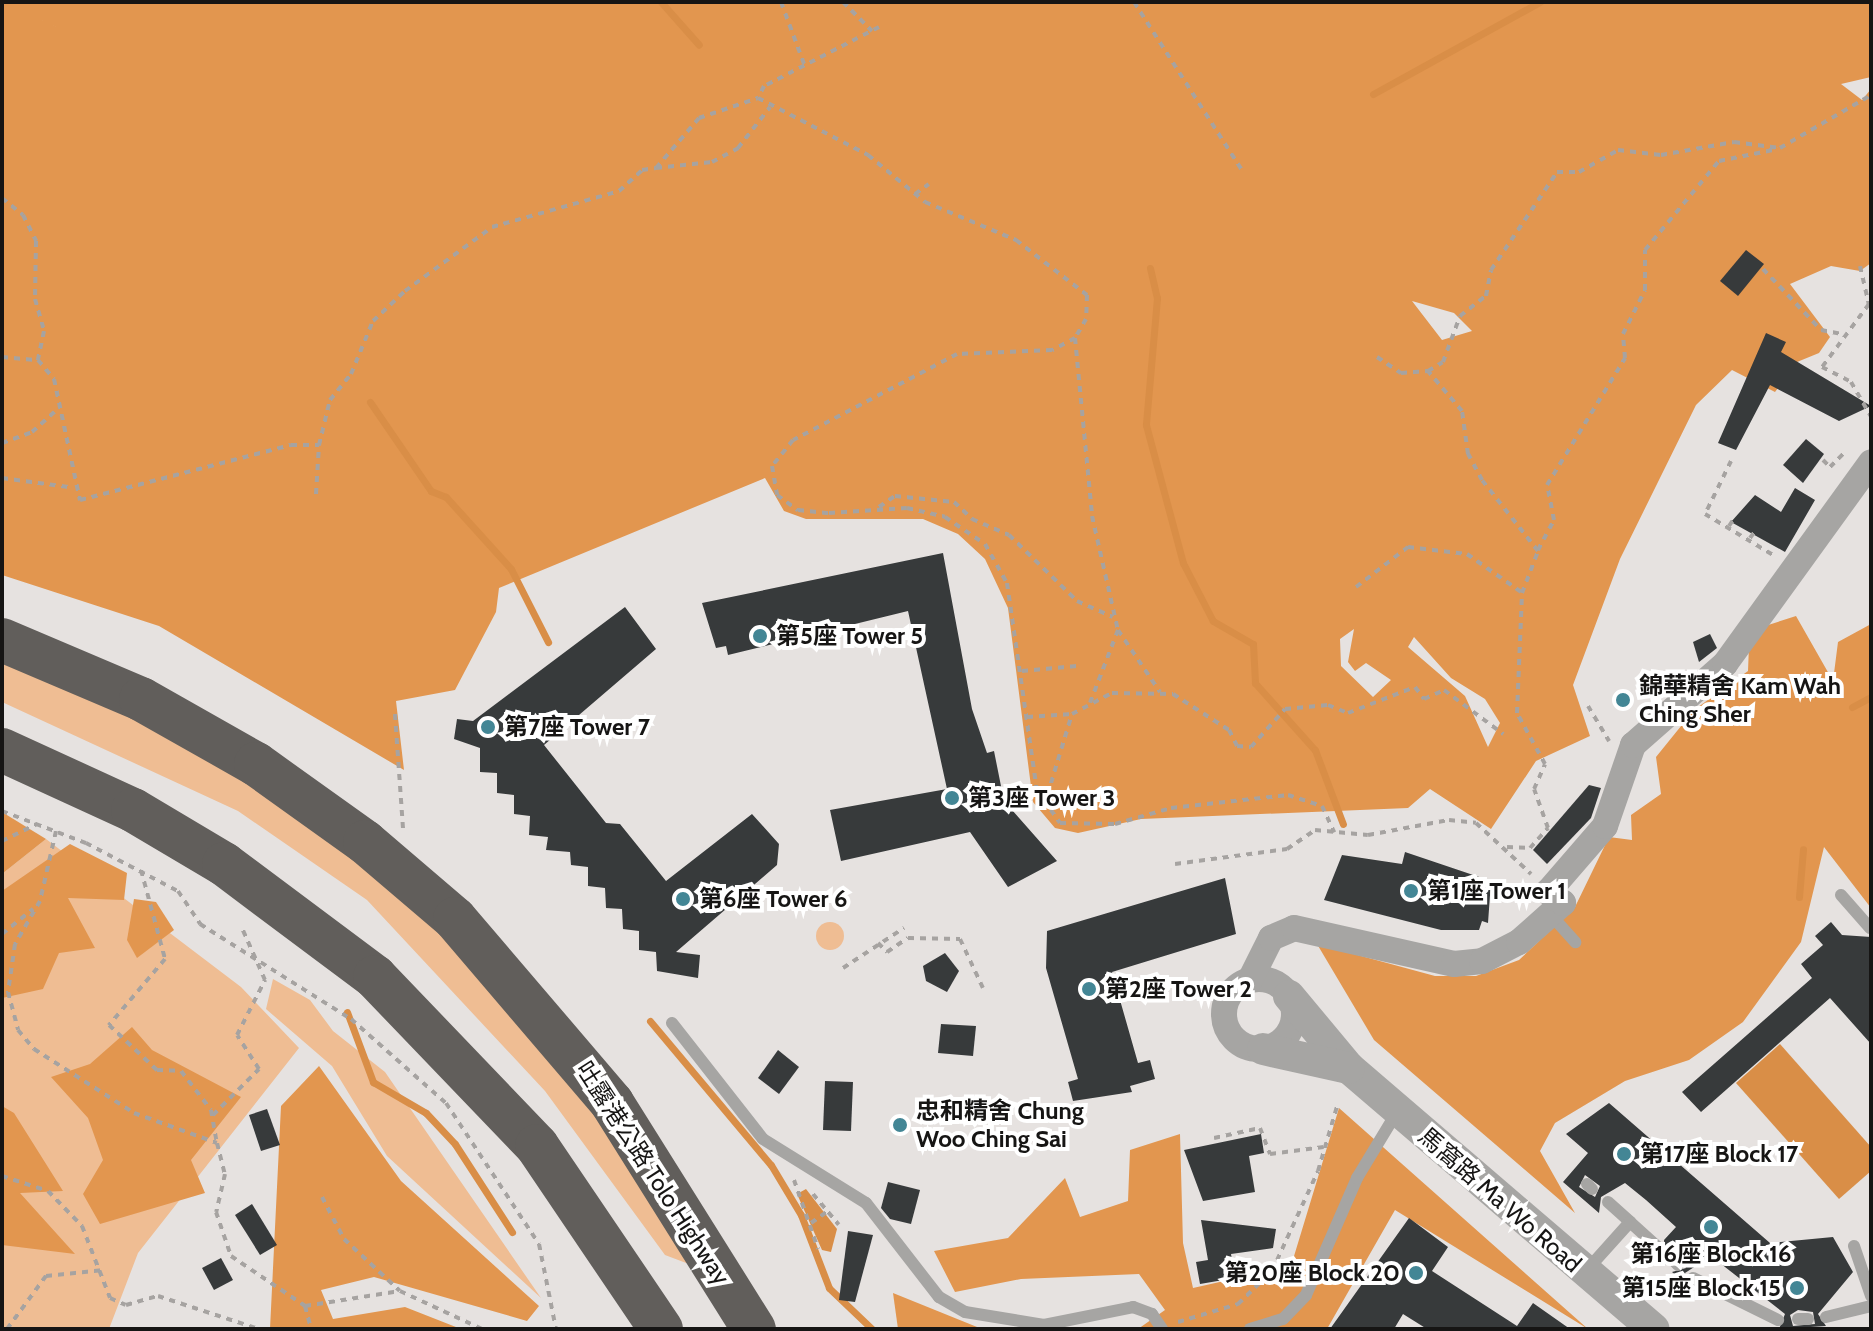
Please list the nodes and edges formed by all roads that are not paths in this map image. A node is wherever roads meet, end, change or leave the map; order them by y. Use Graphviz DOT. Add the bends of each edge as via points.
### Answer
graph roads {
  1 [pos="1871,462"];
  2 [pos="2,640"];
  3 [pos="2,750"];
  4 [pos="1841,895"];
  5 [pos="1549,903"];
  6 [pos="1870,928"];
  7 [pos="1575,942"];
  8 [pos="1250,980"];
  9 [pos="1289,996"];
  10 [pos="672,1023"];
  11 [pos="1263,1049"];
  12 [pos="1349,1068"];
  13 [pos="1397,1111"];
  14 [pos="1608,1202"];
  15 [pos="1630,1222"];
  16 [pos="1854,1246"];
  17 [pos="1658,1247"];
  18 [pos="1584,1274"];
  19 [pos="1693,1278"];
  20 [pos="1871,1296"];
  21 [pos="1871,1306"];
  22 [pos="1826,1317"];
  23 [pos="1778,1320"];
  24 [pos="1161,1328"];
  25 [pos="661,1329"];
  26 [pos="754,1329"];
  27 [pos="1250,1329"];
  28 [pos="1654,1329"];
  1 -- 5 [label="street, 馬窩路 Ma Wo Road" via="1725,664 1627,754 1605,826"];
  2 -- 26 [label="highway, 吐露港公路 Tolo Highway" via="141,699 256,764 365,842 455,919 612,1103"];
  3 -- 25 [label="highway" via="213,857 375,977 537,1146"];
  4 -- 6 [label="lane"];
  5 -- 7 [label="lane"];
  5 -- 8 [label="street, 馬窩路 Ma Wo Road" via="1508,950 1454,964 1285,929 1271,938"];
  8 -- 9 [label="street, 馬窩路 Ma Wo Road" via="1272,981"];
  8 -- 11 [label="street, 馬窩路 Ma Wo Road" via="1230,993 1225,1027 1240,1045"];
  9 -- 11 [label="street" via="1291,1029"];
  9 -- 12 [label="street, 馬窩路 Ma Wo Road"];
  10 -- 24 [label="lane" via="763,1139 866,1203 939,1297 965,1312 1044,1325 1133,1307 1152,1314"];
  11 -- 12 [label="street, 馬窩路 Ma Wo Road"];
  12 -- 13 [label="street, 馬窩路 Ma Wo Road"];
  13 -- 18 [label="street, 馬窩路 Ma Wo Road"];
  13 -- 27 [label="lane" via="1357,1178 1306,1295 1283,1319"];
  14 -- 15 [label="lane"];
  15 -- 17 [label="lane"];
  15 -- 18 [label="lane"];
  16 -- 20 [label="lane"];
  18 -- 28 [label="street, 馬窩路 Ma Wo Road"];
  19 -- 23 [label="lane"];
  21 -- 22 [label="lane"];
}
